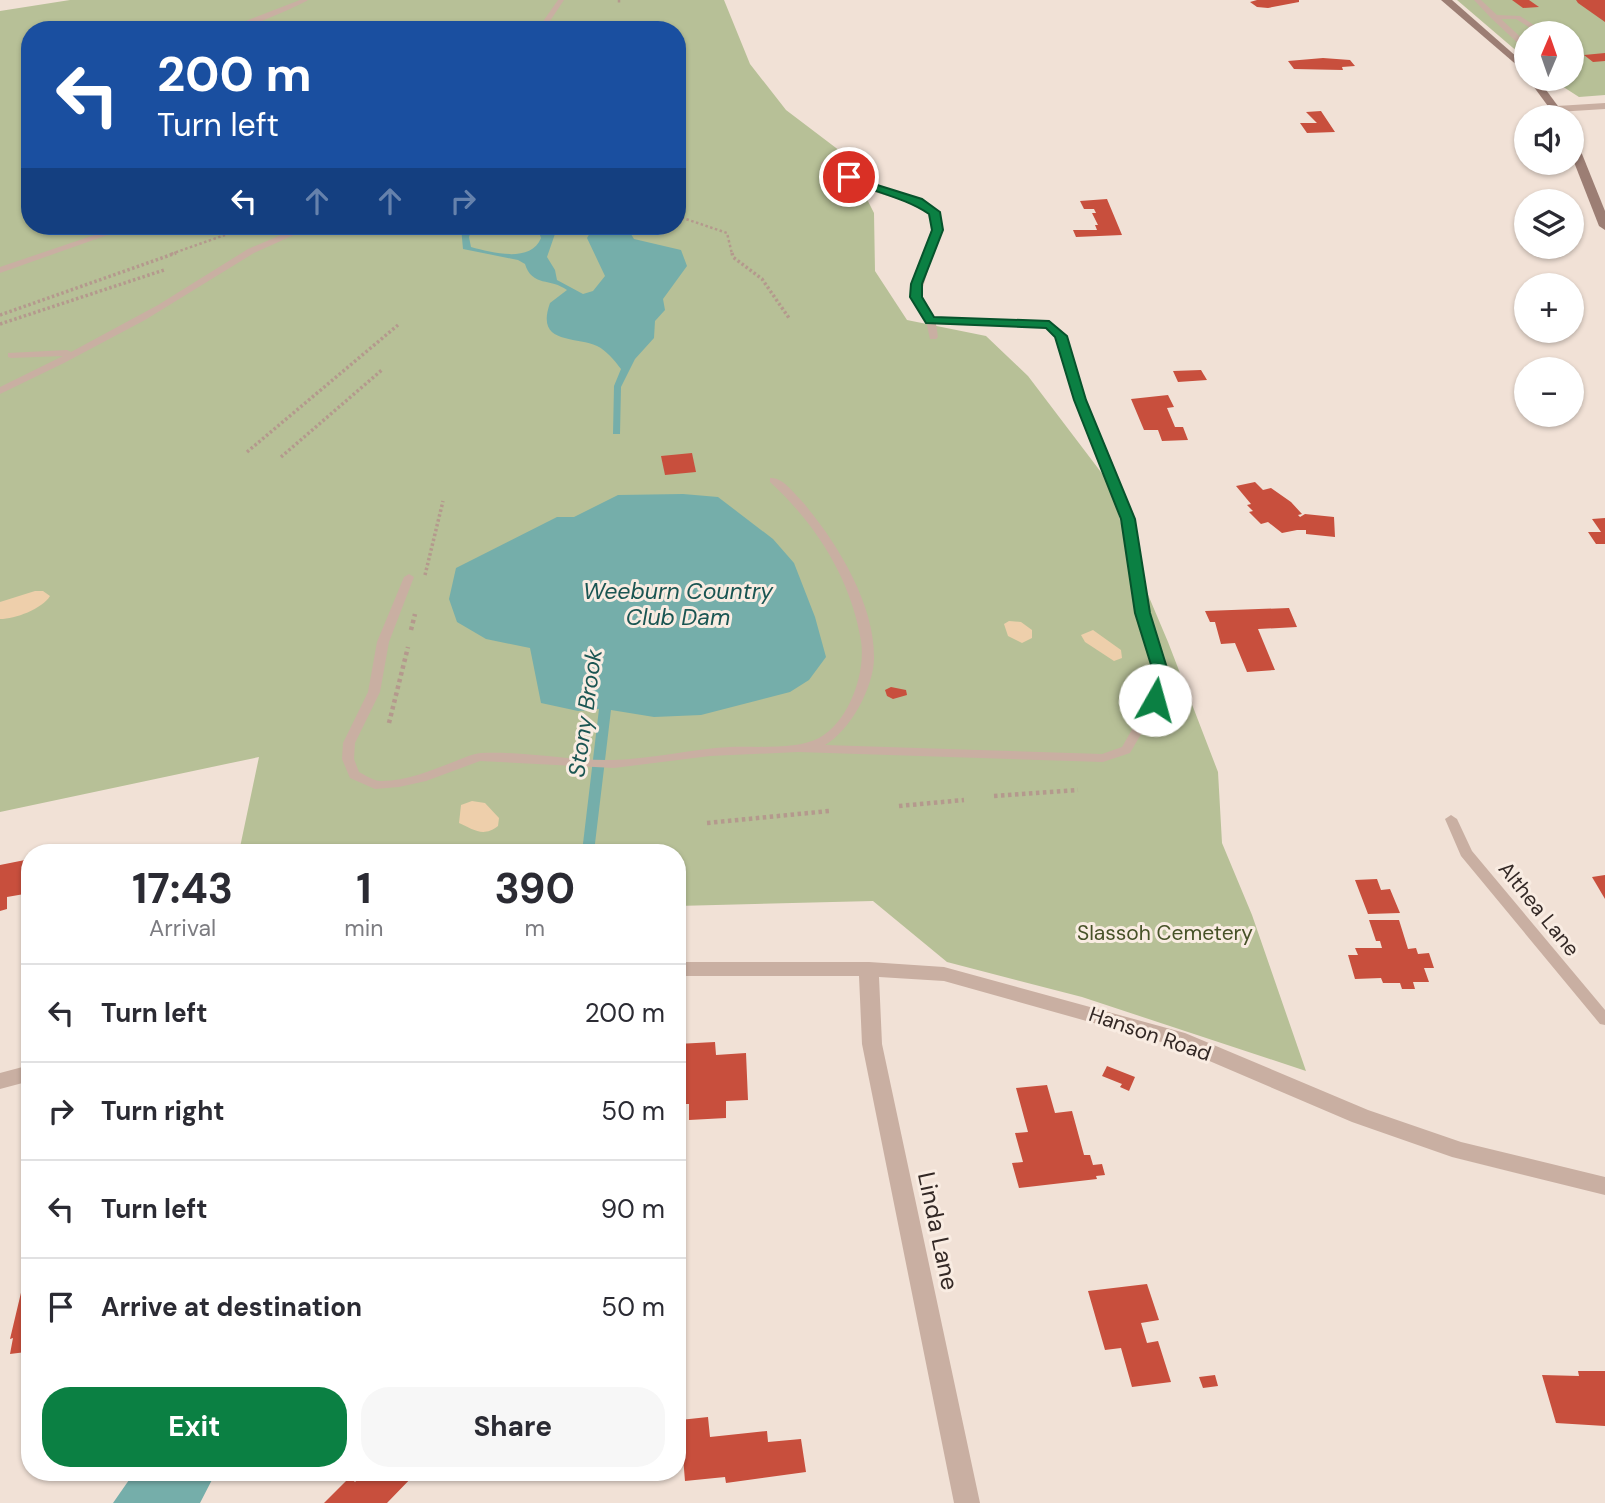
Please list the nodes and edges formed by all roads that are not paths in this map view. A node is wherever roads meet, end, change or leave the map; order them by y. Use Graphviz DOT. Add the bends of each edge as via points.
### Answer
graph roads {
  1 [pos="305,0"];
  2 [pos="561,0"];
  3 [pos="1446,0"];
  4 [pos="1477,0"];
  5 [pos="1493,17"];
  6 [pos="256,21"];
  7 [pos="546,21"];
  8 [pos="1524,21"];
  9 [pos="1514,35"];
  10 [pos="1514,60"];
  11 [pos="1542,91"];
  12 [pos="1553,105"];
  13 [pos="1605,106"];
  14 [pos="1584,109"];
  15 [pos="824,164"];
  16 [pos="1584,174"];
  17 [pos="1605,226"];
  18 [pos="103,235"];
  19 [pos="284,235"];
  20 [pos="0,270"];
  21 [pos="931,321"];
  22 [pos="933,337"];
  23 [pos="74,352"];
  24 [pos="11,355"];
  25 [pos="0,391"];
  26 [pos="774,480"];
  27 [pos="409,577"];
  28 [pos="797,748"];
  29 [pos="1451,819"];
  30 [pos="686,969"];
  31 [pos="869,969"];
  32 [pos="1605,1020"];
  33 [pos="21,1075"];
  34 [pos="0,1081"];
  35 [pos="1605,1186"];
  36 [pos="967,1503"];
  1 -- 6 [label="lane"];
  2 -- 7 [label="lane"];
  3 -- 10 [label="main road"];
  4 -- 5 [label="lane"];
  5 -- 8 [label="lane"];
  5 -- 9 [label="lane"];
  11 -- 12 [label="main road"];
  13 -- 14 [label="street"];
  15 -- 21 [label="lane" via="934,212 938,230 916,297"];
  16 -- 17 [label="main road"];
  18 -- 20 [label="lane"];
  19 -- 23 [label="lane" via="264,242 161,307"];
  21 -- 22 [label="lane"];
  21 -- 28 [label="lane" via="1049,325 1061,336 1080,400 1128,519 1142,613 1160,668 1155,700 1126,751 1103,758"];
  23 -- 24 [label="lane"];
  23 -- 25 [label="lane"];
  26 -- 28 [label="lane" via="795,497 853,589 869,650 866,678 843,722 824,741"];
  27 -- 28 [label="lane" via="383,642 374,692 349,743 354,775 375,785 399,783 479,757 614,764 710,752"];
  29 -- 32 [label="lane, Althea Lane" via="1466,853"];
  30 -- 31 [label="street, Hanson Road"];
  31 -- 35 [label="street, Hanson Road" via="944,974 1043,999 1178,1040 1460,1152"];
  31 -- 36 [label="street, Linda Lane" via="872,1044"];
  33 -- 34 [label="street"];
}
